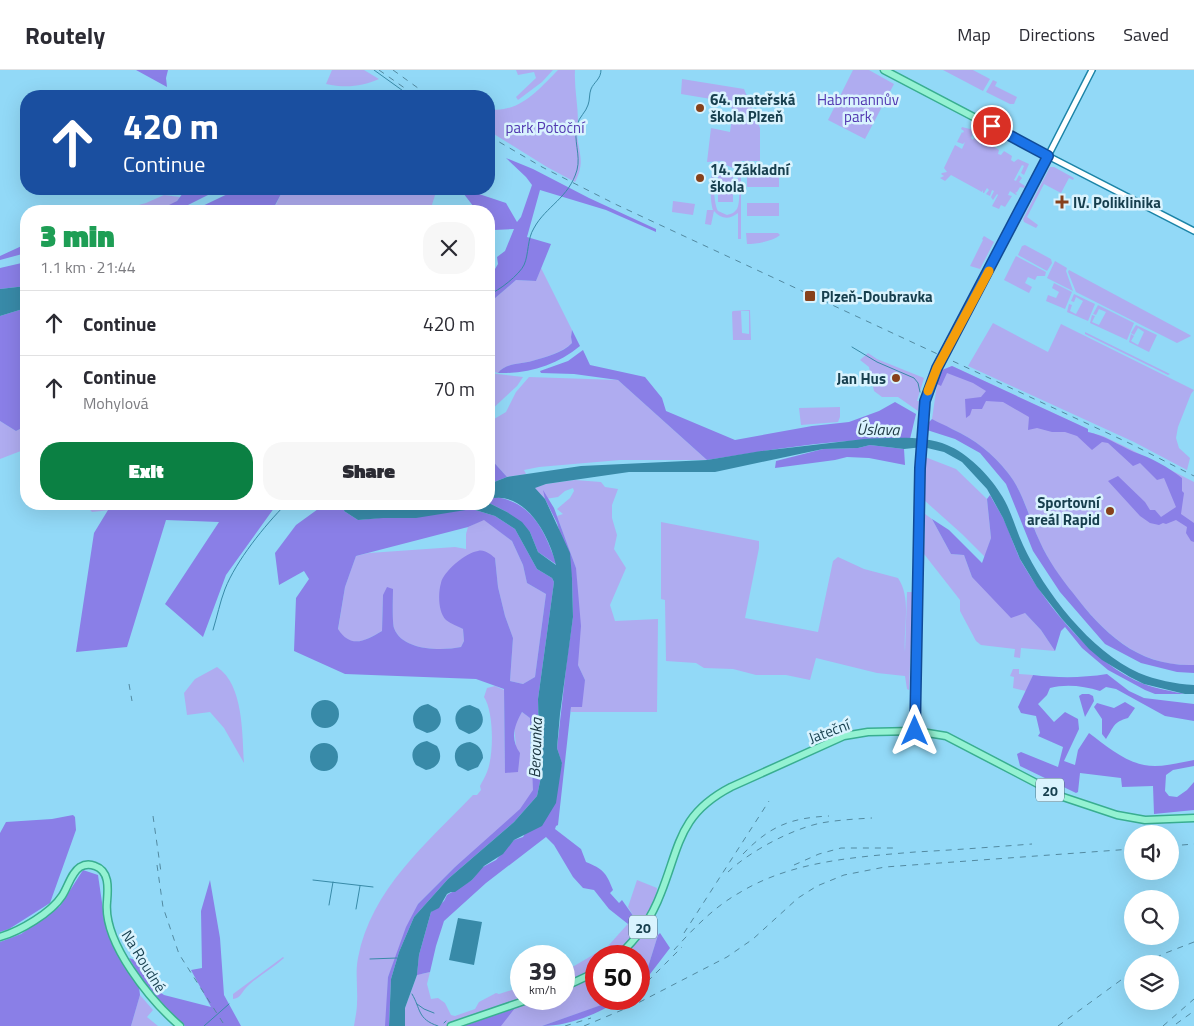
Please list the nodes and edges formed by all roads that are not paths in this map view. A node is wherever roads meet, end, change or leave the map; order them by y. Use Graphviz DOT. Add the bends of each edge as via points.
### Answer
graph roads {
  1 [pos="884,70"];
  2 [pos="1092,70"];
  3 [pos="1048,156"];
  4 [pos="1194,231"];
  5 [pos="915,731"];
  6 [pos="1194,818"];
  7 [pos="0,938"];
  8 [pos="628,945"];
  9 [pos="510,1006"];
  10 [pos="455,1025"];
  11 [pos="180,1026"];
  1 -- 3 [label="main road"];
  2 -- 3 [label="street"];
  3 -- 4 [label="street"];
  3 -- 5 [label="main road" via="933,376 926,397 920,468"];
  5 -- 6 [label="main road, Jateční / 20" via="946,736 1063,796 1117,816 1145,820"];
  5 -- 8 [label="main road, Jateční / 20" via="844,736 710,799 695,813 680,836 648,921"];
  7 -- 11 [label="main road, Na Roudné" via="51,909 64,894 76,870 91,864 102,870 107,882 106,917 114,938 148,994"];
  9 -- 10 [label="main road"];
}
